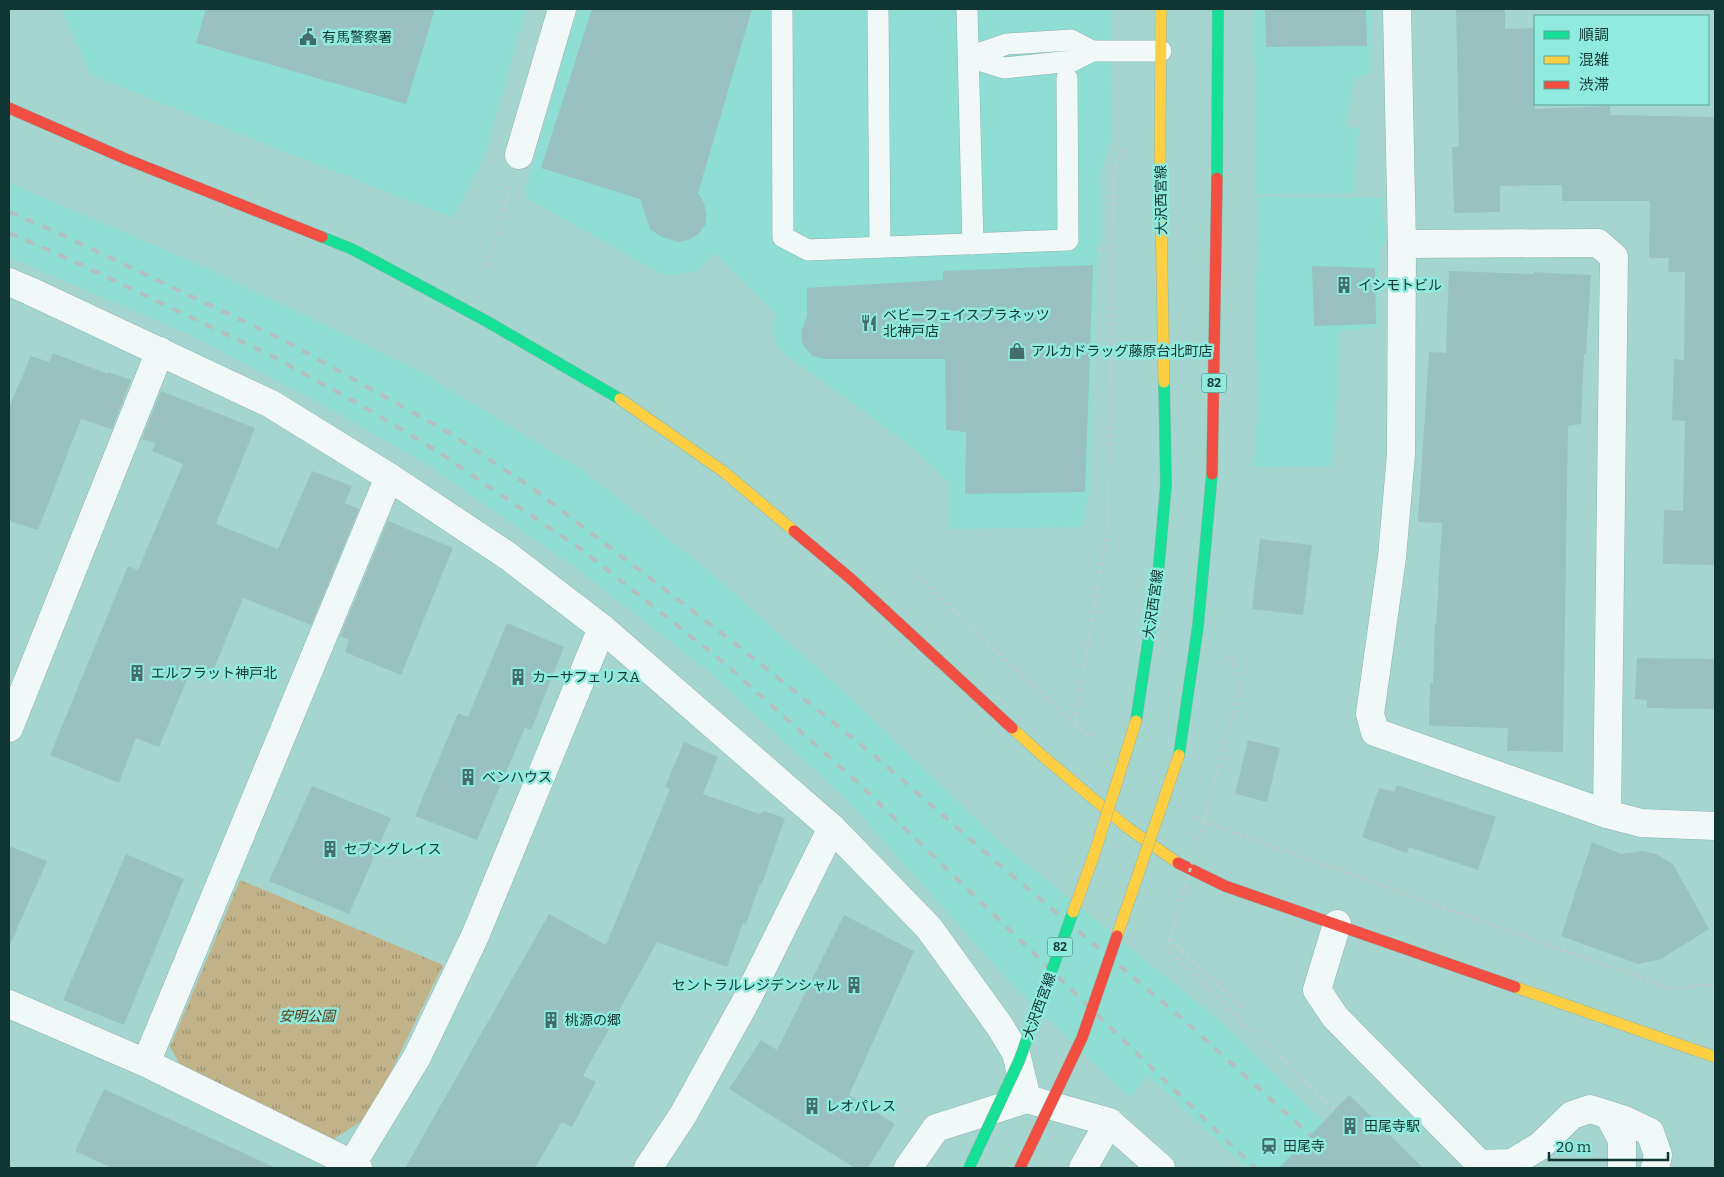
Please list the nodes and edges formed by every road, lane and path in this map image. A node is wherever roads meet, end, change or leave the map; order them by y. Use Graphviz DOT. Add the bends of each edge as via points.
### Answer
graph roads {
  1 [pos="562,9"];
  2 [pos="782,9"];
  3 [pos="878,9"];
  4 [pos="967,9"];
  5 [pos="1161,9"];
  6 [pos="1218,9"];
  7 [pos="1397,9"];
  8 [pos="1161,52"];
  9 [pos="969,57"];
  10 [pos="1067,78"];
  11 [pos="9,108"];
  12 [pos="1126,145"];
  13 [pos="516,167"];
  14 [pos="973,244"];
  15 [pos="1402,244"];
  16 [pos="880,247"];
  17 [pos="1103,248"];
  18 [pos="1112,248"];
  19 [pos="487,266"];
  20 [pos="9,282"];
  21 [pos="160,351"];
  22 [pos="388,477"];
  23 [pos="911,570"];
  24 [pos="602,628"];
  25 [pos="1229,647"];
  26 [pos="1074,724"];
  27 [pos="9,728"];
  28 [pos="1097,741"];
  29 [pos="1189,810"];
  30 [pos="1606,814"];
  31 [pos="1204,822"];
  32 [pos="1715,826"];
  33 [pos="832,828"];
  34 [pos="1337,924"];
  35 [pos="1169,939"];
  36 [pos="1715,1002"];
  37 [pos="9,1004"];
  38 [pos="1244,1010"];
  39 [pos="1715,1058"];
  40 [pos="146,1063"];
  41 [pos="1027,1099"];
  42 [pos="1335,1110"];
  43 [pos="1609,1115"];
  44 [pos="1109,1122"];
  45 [pos="355,1166"];
  46 [pos="1482,1166"];
  47 [pos="648,1168"];
  48 [pos="908,1168"];
  49 [pos="970,1168"];
  50 [pos="1020,1168"];
  51 [pos="1083,1168"];
  52 [pos="1161,1168"];
  53 [pos="1622,1168"];
  54 [pos="1655,1168"];
  1 -- 13 [label="street"];
  2 -- 16 [label="lane" via="783,238 808,250"];
  3 -- 16 [label="lane"];
  4 -- 9 [label="lane"];
  5 -- 8 [label="main road, 大沢西宮線 / 82"];
  6 -- 50 [label="main road, 82, bridge" via="1212,483 1198,626 1179,755 1082,1038"];
  7 -- 15 [label="street"];
  8 -- 9 [label="lane" via="1092,51 1071,40 1007,44"];
  8 -- 49 [label="main road, 大沢西宮線 / 82, bridge" via="1166,484 1158,576 1136,721 1096,852 1029,1034"];
  9 -- 14 [label="lane"];
  10 -- 14 [label="lane" via="1068,240"];
  11 -- 34 [label="main road" via="352,250 488,322 612,394 724,472 851,578 1044,758 1128,828 1183,867 1226,886"];
  12 -- 18 [label="path" via="1114,170"];
  13 -- 19 [label="path"];
  14 -- 16 [label="lane"];
  15 -- 30 [label="street" via="1401,454 1392,557 1370,714 1376,732"];
  15 -- 30 [label="street" via="1598,243 1614,257"];
  17 -- 18 [label="path"];
  18 -- 26 [label="path" via="1108,524"];
  20 -- 21 [label="street"];
  21 -- 22 [label="street" via="271,404"];
  21 -- 27 [label="street"];
  22 -- 24 [label="street" via="508,556"];
  22 -- 40 [label="street"];
  23 -- 26 [label="path"];
  24 -- 33 [label="street"];
  24 -- 45 [label="street" via="475,936 417,1057"];
  25 -- 31 [label="path" via="1239,690"];
  26 -- 28 [label="path"];
  29 -- 31 [label="path"];
  30 -- 32 [label="street" via="1641,823"];
  31 -- 35 [label="path, bridge"];
  31 -- 36 [label="path" via="1670,988 1710,985"];
  33 -- 41 [label="street" via="929,928 999,1025 1016,1053"];
  33 -- 47 [label="street" via="746,1001 683,1115"];
  34 -- 39 [label="main road"];
  34 -- 46 [label="street" via="1317,990 1335,1017"];
  35 -- 38 [label="path"];
  35 -- 42 [label="path, bridge" via="1167,949"];
  37 -- 40 [label="street"];
  40 -- 45 [label="street"];
  41 -- 44 [label="street"];
  41 -- 48 [label="street" via="936,1128"];
  43 -- 46 [label="street" via="1590,1109 1572,1115 1540,1146 1512,1163"];
  43 -- 53 [label="street" via="1622,1140"];
  43 -- 54 [label="street" via="1650,1132 1658,1155"];
  44 -- 51 [label="street"];
  44 -- 52 [label="street"];
}
